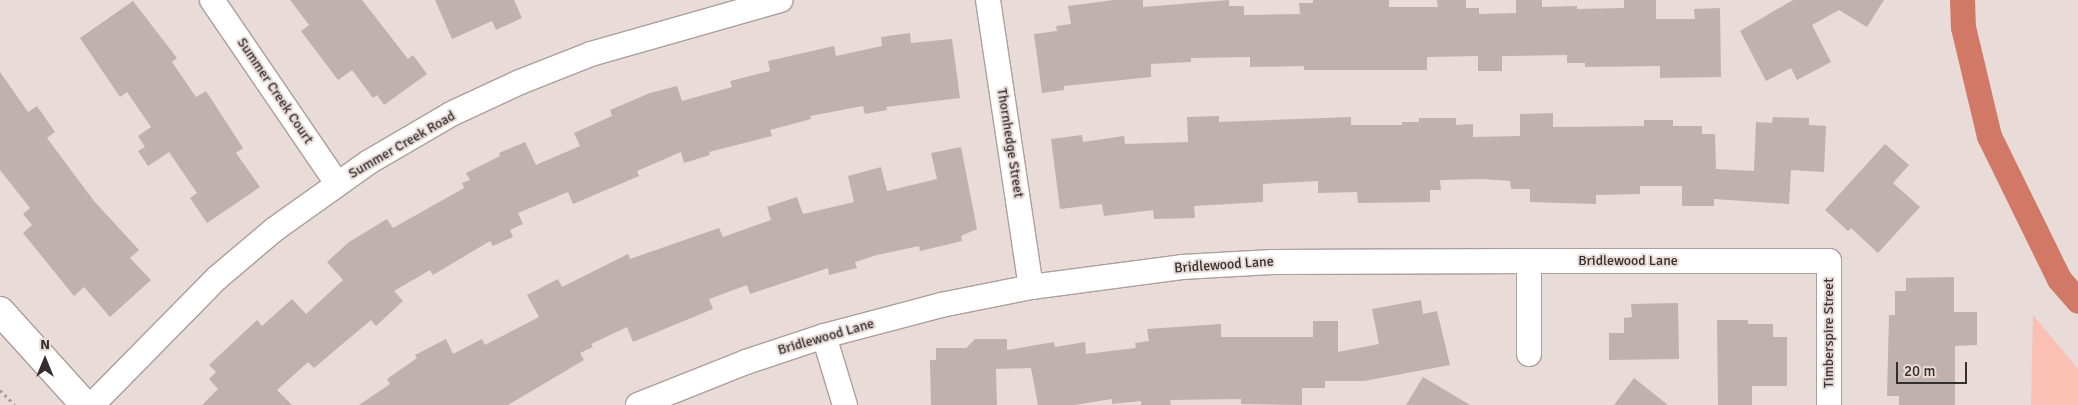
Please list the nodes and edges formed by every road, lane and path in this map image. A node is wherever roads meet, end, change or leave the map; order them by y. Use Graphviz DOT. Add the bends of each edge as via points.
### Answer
graph roads {
  1 [pos="212,0"];
  2 [pos="780,0"];
  3 [pos="988,0"];
  4 [pos="337,183"];
  5 [pos="1528,261"];
  6 [pos="1829,261"];
  7 [pos="1031,287"];
  8 [pos="0,311"];
  9 [pos="824,336"];
  10 [pos="1528,354"];
  11 [pos="0,390"];
  12 [pos="15,405"];
  13 [pos="85,405"];
  14 [pos="92,405"];
  15 [pos="638,405"];
  16 [pos="845,405"];
  17 [pos="1829,405"];
  1 -- 4 [label="street, Summer Creek Court"];
  2 -- 4 [label="street, Summer Creek Road" via="600,52 520,82 451,114"];
  3 -- 7 [label="street, Thornhedge Street"];
  4 -- 14 [label="street, Summer Creek Road" via="275,228 217,278"];
  5 -- 6 [label="street, Bridlewood Lane"];
  5 -- 7 [label="street, Bridlewood Lane" via="1272,262 1182,267"];
  5 -- 10 [label="street"];
  6 -- 17 [label="street, Timberspire Street"];
  7 -- 9 [label="street, Bridlewood Lane" via="941,305"];
  8 -- 13 [label="street"];
  9 -- 15 [label="street, Bridlewood Lane" via="746,362"];
  9 -- 16 [label="street"];
  11 -- 12 [label="path"];
}
